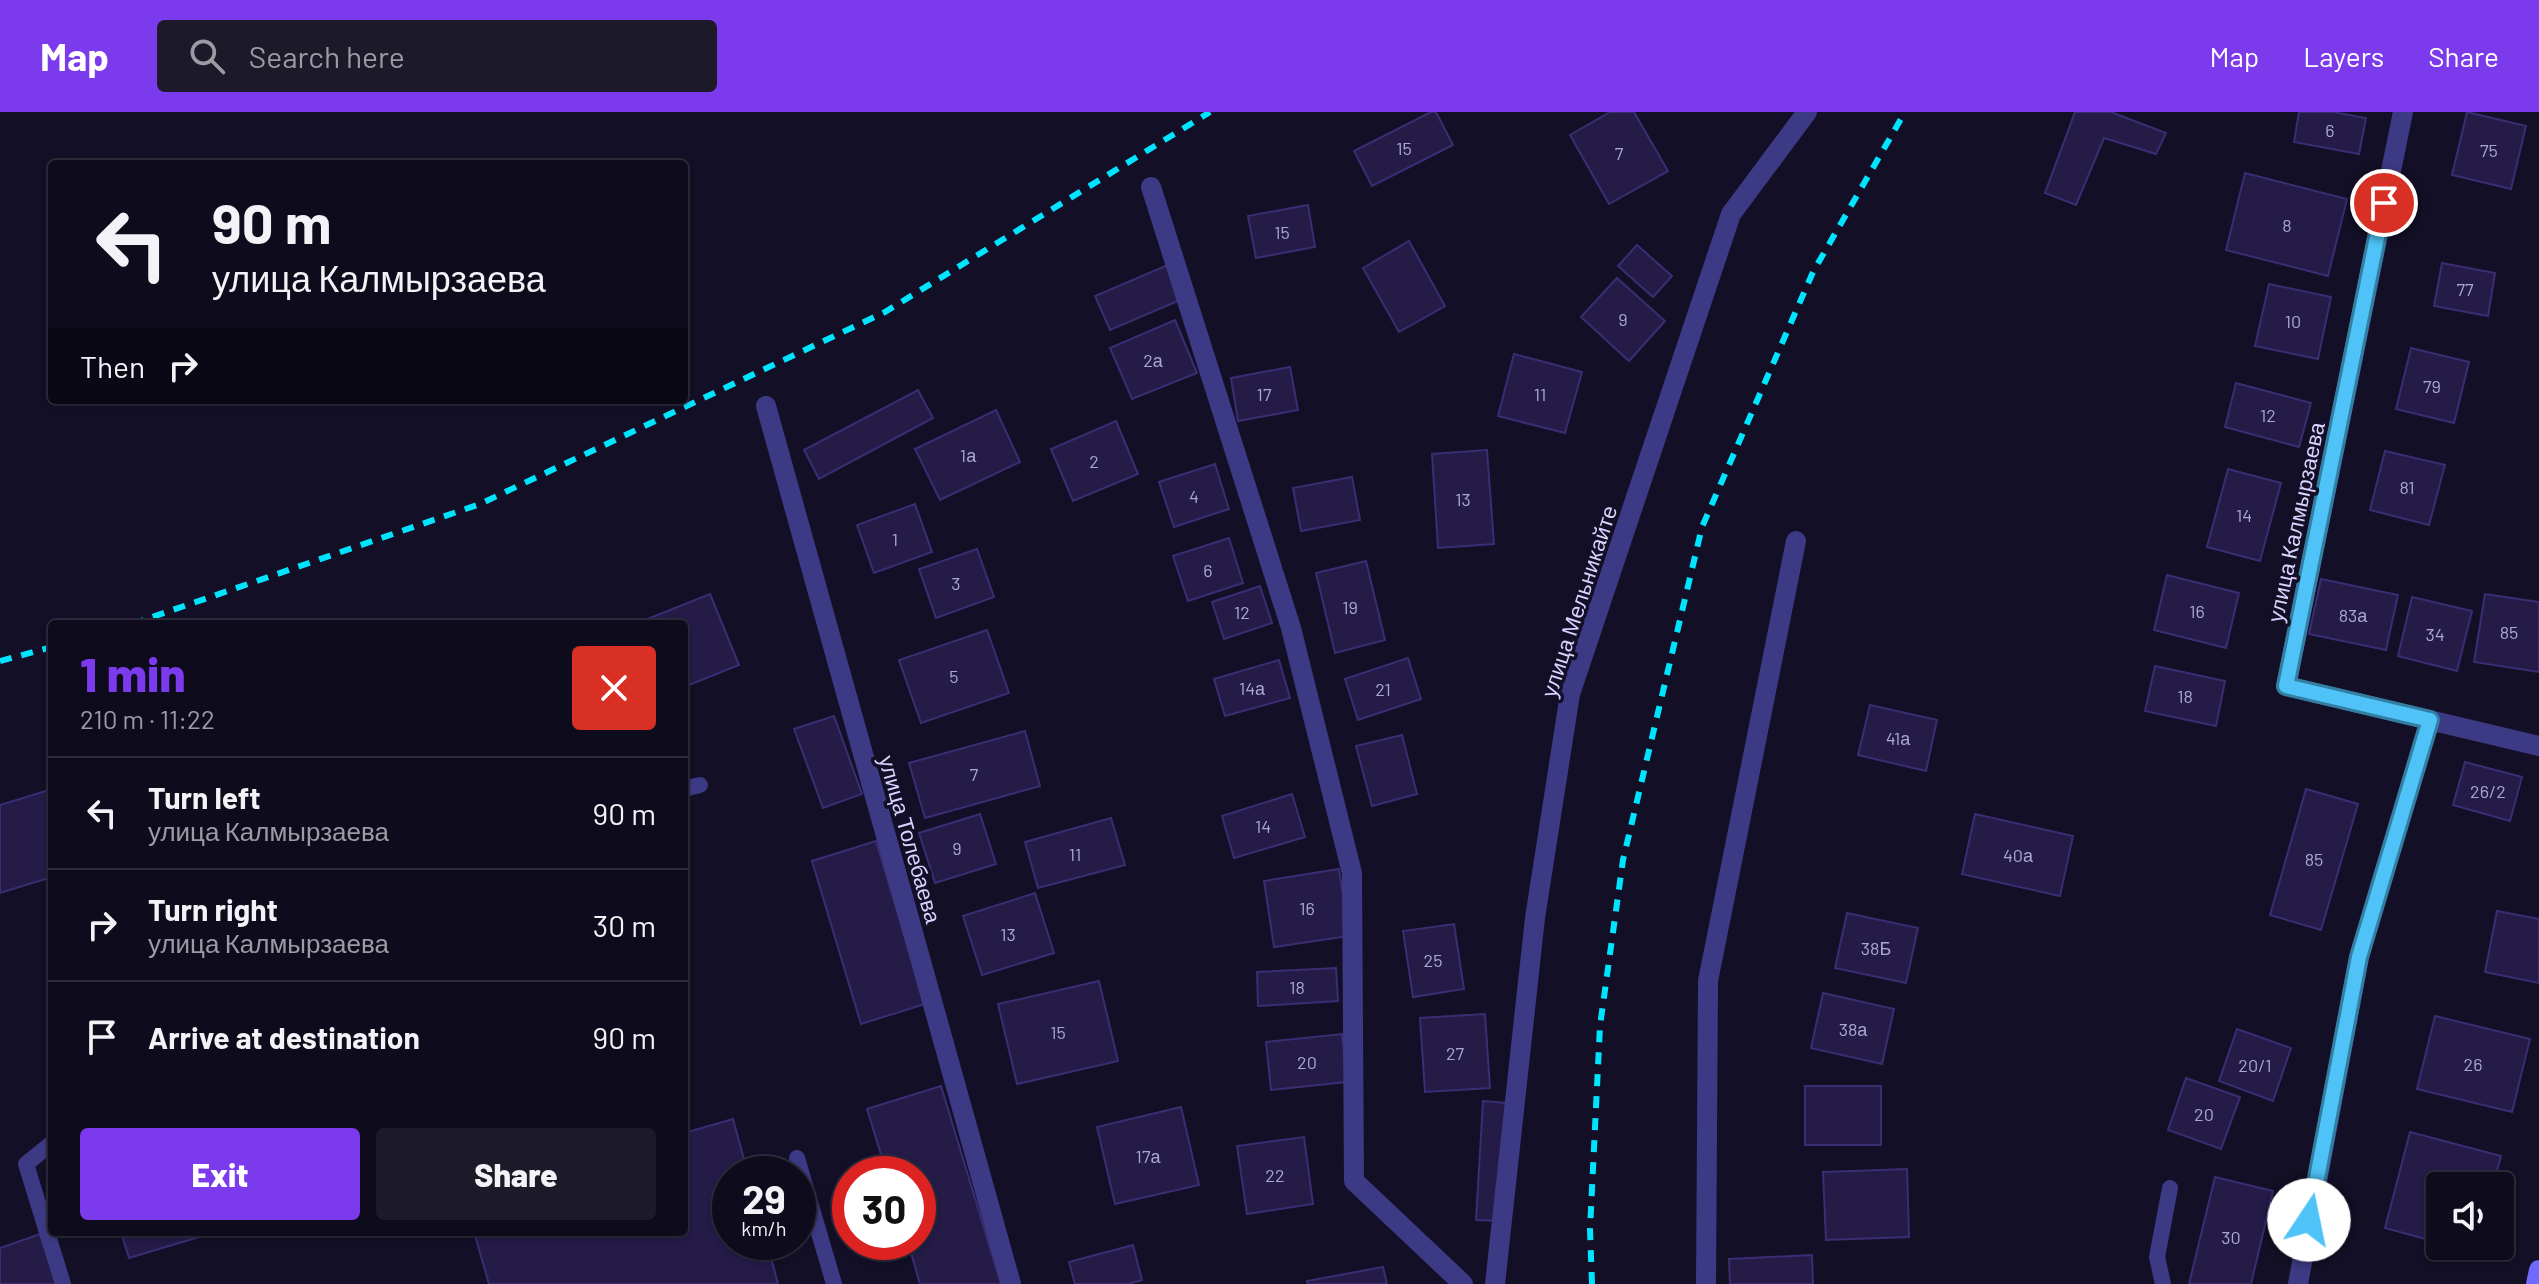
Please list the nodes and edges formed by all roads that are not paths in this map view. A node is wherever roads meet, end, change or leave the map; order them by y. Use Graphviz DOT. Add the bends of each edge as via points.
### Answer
graph roads {
  1 [pos="1807,112"];
  2 [pos="2403,112"];
  3 [pos="1151,187"];
  4 [pos="766,406"];
  5 [pos="1796,541"];
  6 [pos="2430,720"];
  7 [pos="2539,746"];
  8 [pos="48,1146"];
  9 [pos="2170,1188"];
  10 [pos="816,1223"];
  11 [pos="48,1235"];
  12 [pos="48,1236"];
  13 [pos="2539,1270"];
  14 [pos="63,1284"];
  15 [pos="834,1284"];
  16 [pos="1011,1284"];
  17 [pos="1463,1284"];
  18 [pos="1495,1284"];
  19 [pos="1706,1284"];
  20 [pos="2163,1284"];
  21 [pos="2298,1284"];
  22 [pos="2536,1284"];
  1 -- 18 [label="street, улица Мельникайте" via="1731,214 1570,694 1535,918"];
  2 -- 6 [label="street, улица Калмырзаева" via="2286,686"];
  3 -- 17 [label="street" via="1291,628 1352,873 1354,1181"];
  4 -- 16 [label="street, улица Толебаева"];
  5 -- 19 [label="street" via="1708,981"];
  6 -- 7 [label="street, улица Калмырзаева"];
  6 -- 21 [label="street" via="2359,957"];
  8 -- 11 [label="lane" via="26,1164"];
  9 -- 20 [label="lane" via="2157,1257"];
  10 -- 15 [label="lane"];
  12 -- 14 [label="lane"];
  13 -- 22 [label="main road"];
}
